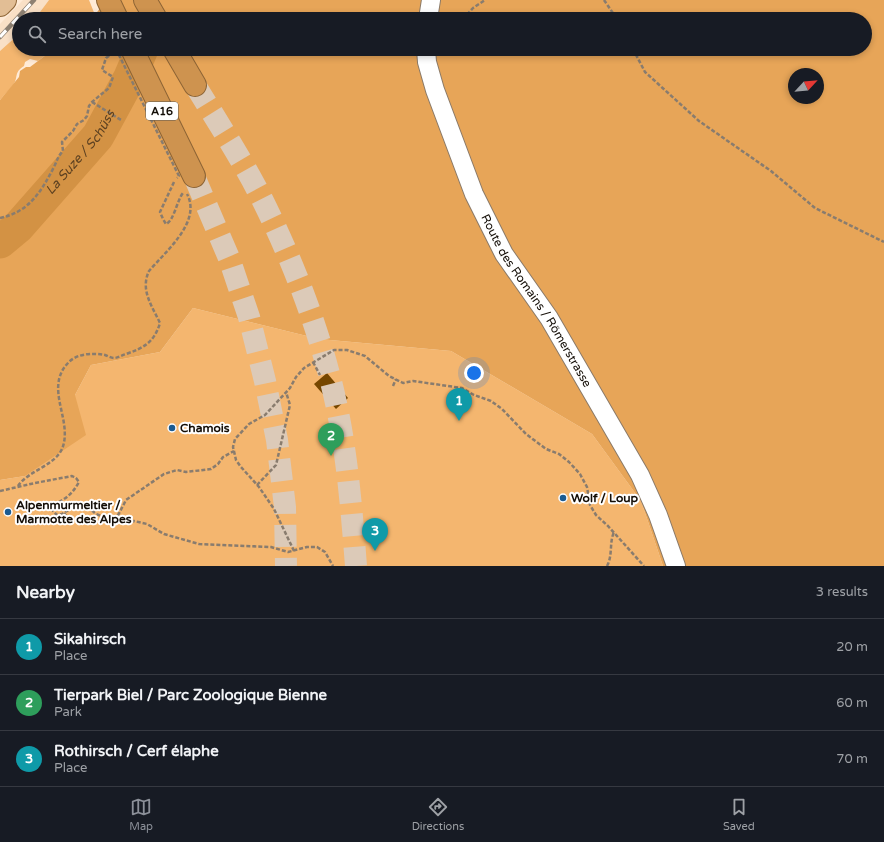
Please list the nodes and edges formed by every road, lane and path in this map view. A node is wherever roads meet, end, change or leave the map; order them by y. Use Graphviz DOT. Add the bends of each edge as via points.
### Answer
graph roads {
  1 [pos="5,0"];
  2 [pos="108,0"];
  3 [pos="145,0"];
  4 [pos="431,0"];
  5 [pos="485,0"];
  6 [pos="604,0"];
  7 [pos="0,5"];
  8 [pos="114,12"];
  9 [pos="152,12"];
  10 [pos="429,12"];
  11 [pos="469,12"];
  12 [pos="612,12"];
  13 [pos="108,56"];
  14 [pos="120,56"];
  15 [pos="135,56"];
  16 [pos="178,56"];
  17 [pos="427,56"];
  18 [pos="637,56"];
  19 [pos="193,82"];
  20 [pos="92,102"];
  21 [pos="121,120"];
  22 [pos="188,176"];
  23 [pos="0,218"];
  24 [pos="884,242"];
  25 [pos="313,362"];
  26 [pos="320,375"];
  27 [pos="396,379"];
  28 [pos="393,386"];
  29 [pos="286,392"];
  30 [pos="234,451"];
  31 [pos="257,485"];
  32 [pos="18,486"];
  33 [pos="0,491"];
  34 [pos="64,513"];
  35 [pos="69,520"];
  36 [pos="115,521"];
  37 [pos="614,532"];
  38 [pos="294,551"];
  39 [pos="333,566"];
  40 [pos="607,566"];
  41 [pos="644,566"];
  42 [pos="676,566"];
  1 -- 7 [label="main road"];
  2 -- 8 [label="highway"];
  3 -- 9 [label="highway"];
  4 -- 10 [label="street"];
  5 -- 11 [label="path"];
  6 -- 12 [label="path"];
  13 -- 20 [label="path" via="102,70 113,77 109,88"];
  14 -- 22 [label="path, bridge" via="179,176"];
  15 -- 22 [label="highway, A16"];
  16 -- 19 [label="highway"];
  17 -- 42 [label="street, Route des Romains / Römerstrasse" via="435,90 474,194 504,254 549,318 640,475 658,515"];
  18 -- 24 [label="path" via="645,72 699,121 771,171 816,208"];
  20 -- 21 [label="path"];
  20 -- 23 [label="path" via="87,116 62,142 63,151 36,198 10,216"];
  22 -- 32 [label="path" via="175,180 160,212 166,224 171,221 184,192 189,199 186,224 181,234 146,276 145,286 150,305 160,323 158,329 146,346 137,351 114,358 107,355 85,354 71,360 64,368 58,383 65,432 62,449"];
  25 -- 26 [label="path"];
  25 -- 27 [label="path" via="334,350 346,350 365,356"];
  25 -- 29 [label="path" via="304,368"];
  27 -- 28 [label="path"];
  27 -- 37 [label="path" via="403,383 462,388 502,408 526,434 546,449 559,454 580,474 586,486 590,505 596,515"];
  29 -- 30 [label="path" via="265,415 249,424 235,439"];
  29 -- 31 [label="path" via="290,405 276,465"];
  30 -- 31 [label="path" via="240,467"];
  30 -- 36 [label="path" via="223,457 211,469 186,472 177,470 164,474 126,500"];
  31 -- 38 [label="path" via="274,510"];
  32 -- 33 [label="path"];
  32 -- 34 [label="path" via="72,476 76,478 79,482 75,489 55,504 53,511 57,515"];
  34 -- 35 [label="path"];
  34 -- 36 [label="path" via="75,506 83,505 96,514"];
  36 -- 38 [label="path" via="147,524 164,534 199,544 271,547 288,552"];
  37 -- 40 [label="path" via="611,538 611,560"];
  37 -- 41 [label="path"];
  38 -- 39 [label="path" via="317,547 325,552"];
}
